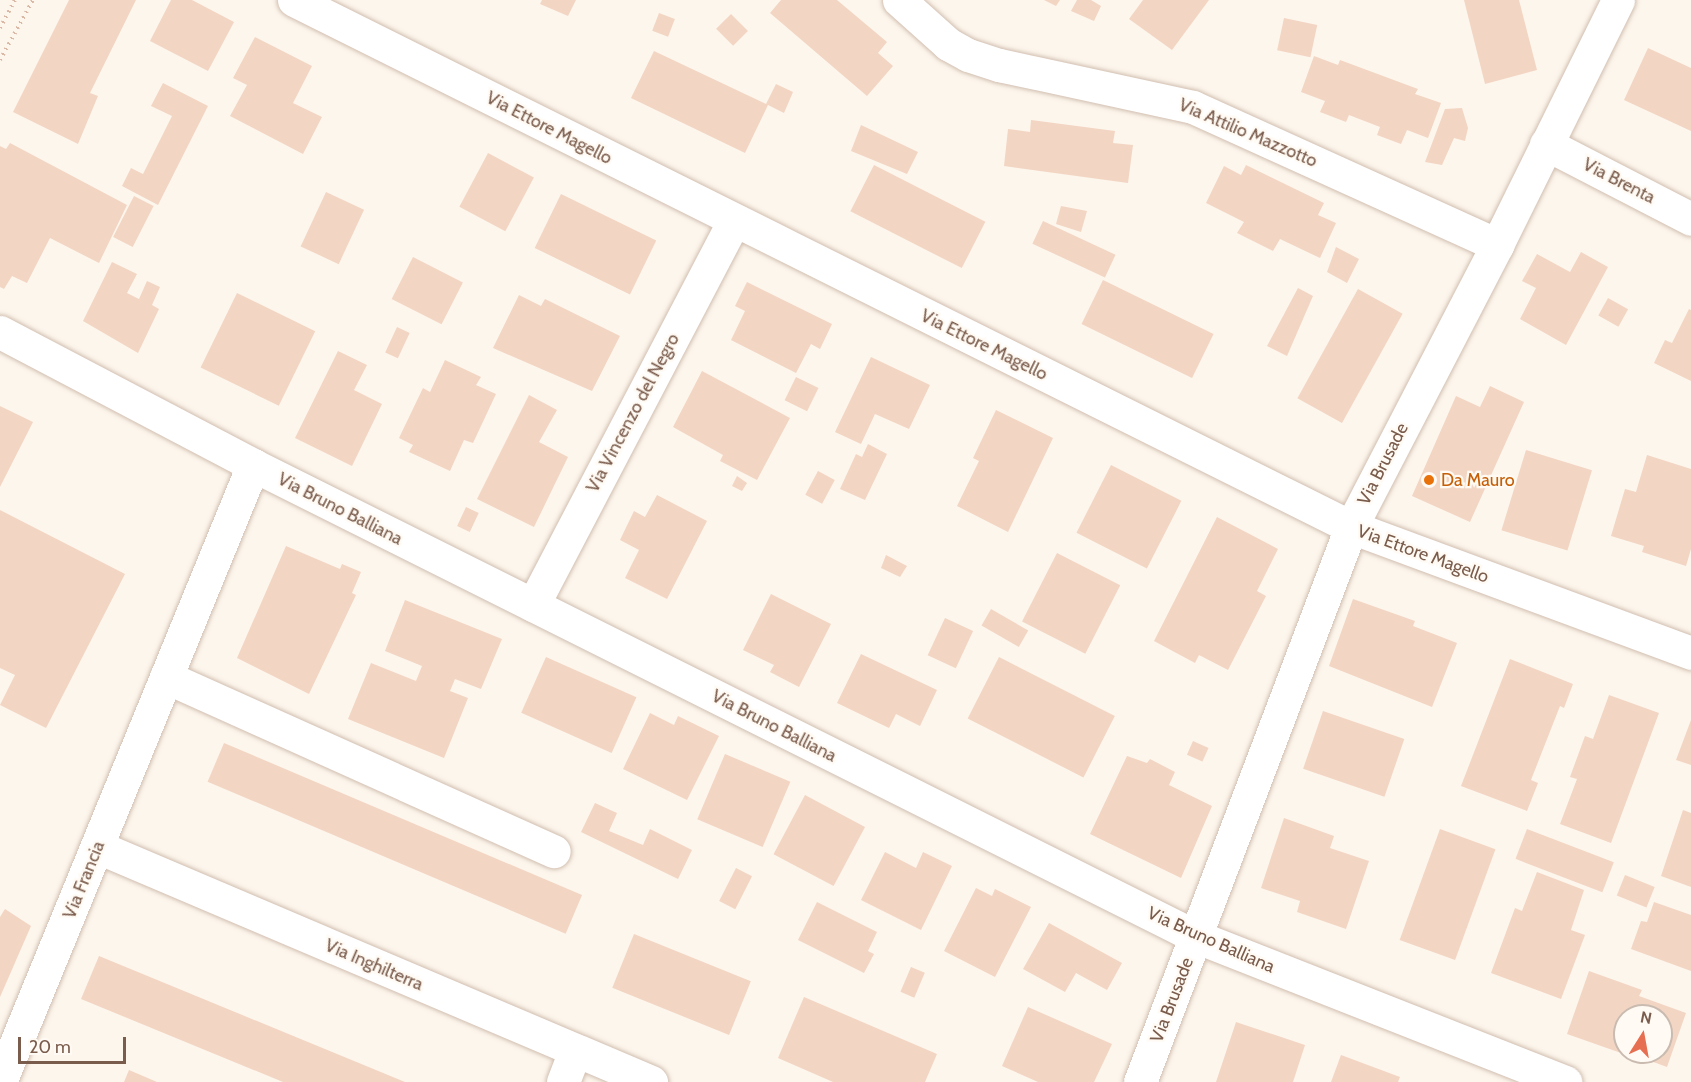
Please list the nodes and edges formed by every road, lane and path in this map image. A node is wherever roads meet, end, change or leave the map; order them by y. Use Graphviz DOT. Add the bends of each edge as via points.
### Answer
graph roads {
  1 [pos="15,0"];
  2 [pos="33,0"];
  3 [pos="294,0"];
  4 [pos="899,0"];
  5 [pos="1618,0"];
  6 [pos="0,28"];
  7 [pos="0,60"];
  8 [pos="1546,144"];
  9 [pos="1691,219"];
  10 [pos="734,221"];
  11 [pos="1497,245"];
  12 [pos="0,332"];
  13 [pos="253,465"];
  14 [pos="1351,527"];
  15 [pos="532,605"];
  16 [pos="1691,653"];
  17 [pos="166,677"];
  18 [pos="98,846"];
  19 [pos="554,851"];
  20 [pos="1197,937"];
  21 [pos="575,1050"];
  22 [pos="0,1082"];
  23 [pos="563,1082"];
  24 [pos="651,1082"];
  25 [pos="1140,1082"];
  26 [pos="1566,1082"];
  1 -- 6 [label="path"];
  2 -- 7 [label="path"];
  3 -- 10 [label="street, Via Ettore Magello"];
  4 -- 11 [label="street, Via Attilio Mazzotto" via="948,44 968,55 1193,107"];
  5 -- 8 [label="street, Via Brusade"];
  8 -- 9 [label="street, Via Brenta"];
  8 -- 11 [label="street, Via Brusade"];
  10 -- 14 [label="street, Via Ettore Magello"];
  10 -- 15 [label="street, Via Vincenzo del Negro"];
  11 -- 14 [label="street, Via Brusade"];
  12 -- 13 [label="street, Via Bruno Balliana"];
  13 -- 15 [label="street, Via Bruno Balliana"];
  13 -- 17 [label="street, Via Francia"];
  14 -- 16 [label="street, Via Ettore Magello"];
  14 -- 20 [label="street, Via Brusade"];
  15 -- 20 [label="street, Via Bruno Balliana"];
  17 -- 18 [label="street, Via Francia"];
  17 -- 19 [label="street"];
  18 -- 21 [label="street, Via Inghilterra"];
  18 -- 22 [label="street, Via Francia"];
  20 -- 25 [label="street, Via Brusade"];
  20 -- 26 [label="street, Via Bruno Balliana"];
  21 -- 23 [label="street"];
  21 -- 24 [label="street, Via Inghilterra"];
}
